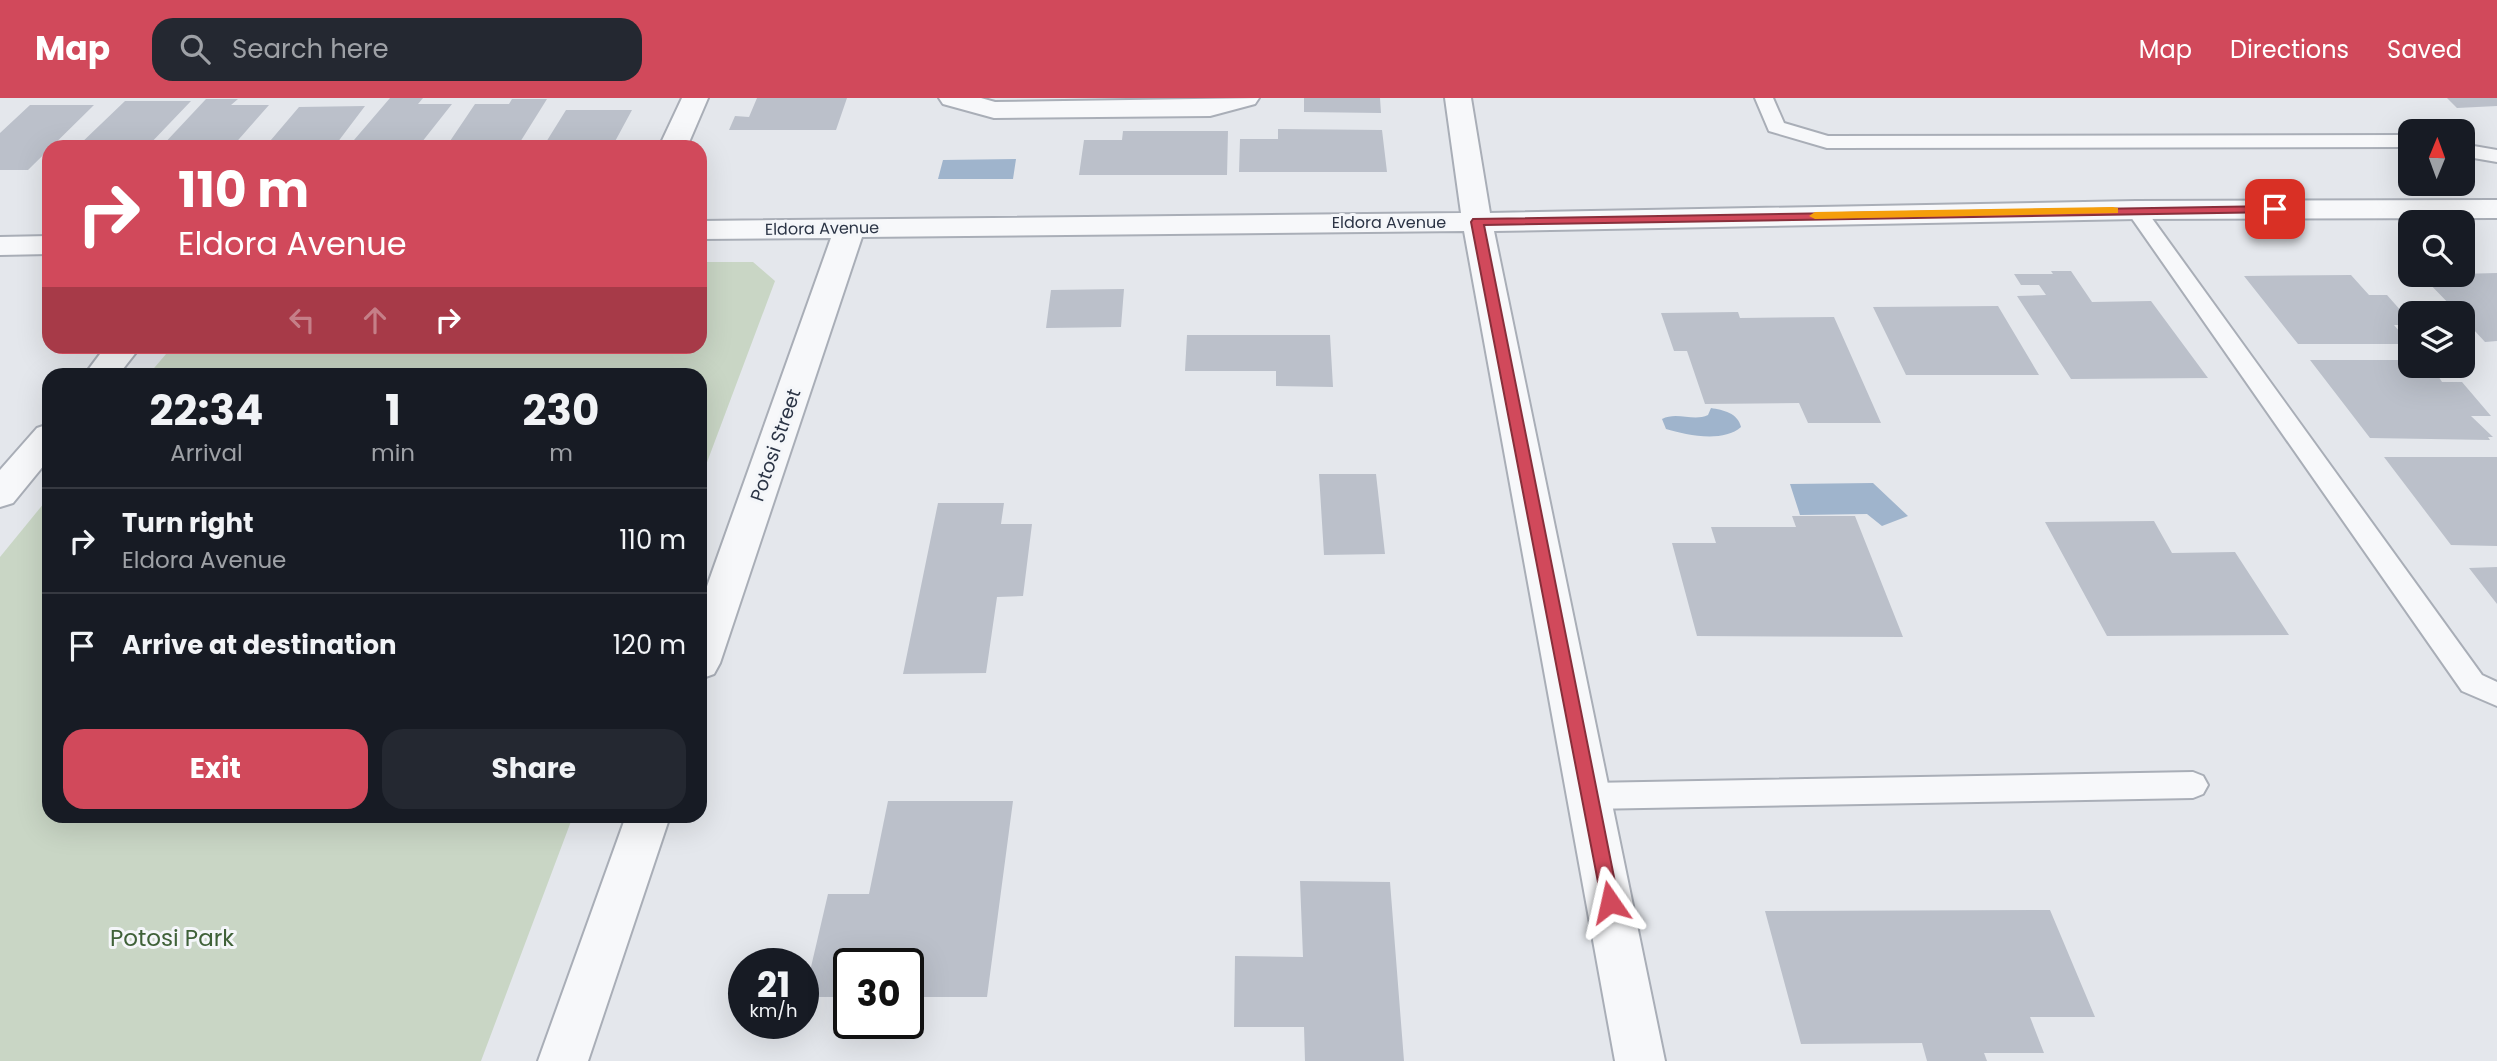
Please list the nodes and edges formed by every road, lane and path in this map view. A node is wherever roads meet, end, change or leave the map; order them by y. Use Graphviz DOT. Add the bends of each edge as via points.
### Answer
graph roads {
  1 [pos="695,98"];
  2 [pos="951,98"];
  3 [pos="1246,98"];
  4 [pos="1458,98"];
  5 [pos="1764,98"];
  6 [pos="676,140"];
  7 [pos="2398,141"];
  8 [pos="2475,152"];
  9 [pos="2497,156"];
  10 [pos="2497,209"];
  11 [pos="2136,210"];
  12 [pos="1478,222"];
  13 [pos="850,227"];
  14 [pos="707,230"];
  15 [pos="42,245"];
  16 [pos="0,246"];
  17 [pos="118,354"];
  18 [pos="106,368"];
  19 [pos="42,444"];
  20 [pos="0,494"];
  21 [pos="707,643"];
  22 [pos="2497,695"];
  23 [pos="2193,785"];
  24 [pos="1589,796"];
  25 [pos="646,823"];
  26 [pos="563,1061"];
  27 [pos="1640,1061"];
  1 -- 6 [label="street"];
  2 -- 3 [label="street" via="994,110 1210,108"];
  4 -- 12 [label="street"];
  5 -- 7 [label="lane" via="1776,127 1826,142"];
  8 -- 9 [label="lane"];
  10 -- 11 [label="street, Eldora Avenue"];
  11 -- 12 [label="street, Eldora Avenue"];
  11 -- 22 [label="lane" via="2472,683"];
  12 -- 13 [label="street, Eldora Avenue"];
  12 -- 24 [label="street"];
  13 -- 14 [label="street, Eldora Avenue"];
  13 -- 21 [label="street, Potosi Street"];
  15 -- 16 [label="street"];
  17 -- 18 [label="street"];
  19 -- 20 [label="street"];
  23 -- 24 [label="lane"];
  24 -- 27 [label="street"];
  25 -- 26 [label="street"];
}
